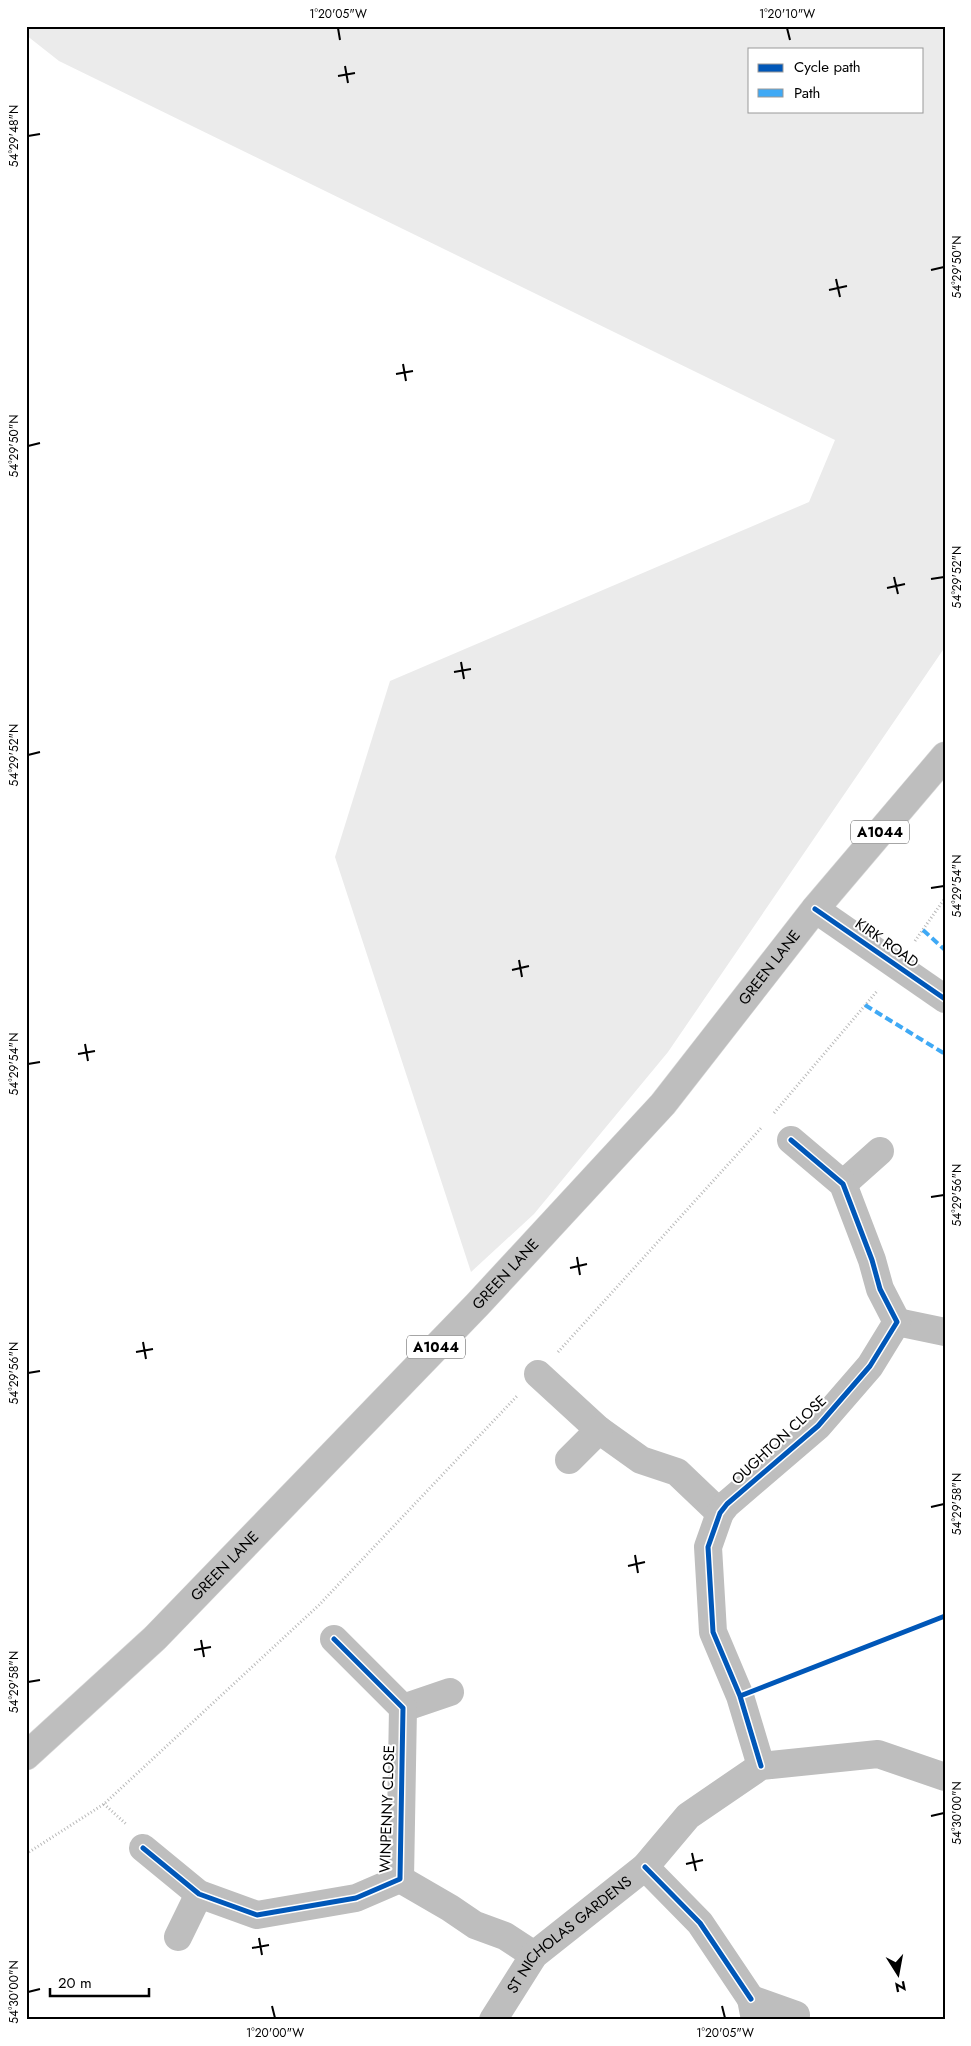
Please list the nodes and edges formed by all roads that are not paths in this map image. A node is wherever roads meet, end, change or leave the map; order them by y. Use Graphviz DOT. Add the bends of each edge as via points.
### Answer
graph roads {
  1 [pos="945,756"];
  2 [pos="814,908"];
  3 [pos="945,1000"];
  4 [pos="791,1140"];
  5 [pos="880,1151"];
  6 [pos="843,1184"];
  7 [pos="897,1322"];
  8 [pos="945,1332"];
  9 [pos="538,1374"];
  10 [pos="599,1430"];
  11 [pos="569,1460"];
  12 [pos="720,1514"];
  13 [pos="334,1639"];
  14 [pos="450,1692"];
  15 [pos="403,1708"];
  16 [pos="26,1756"];
  17 [pos="761,1766"];
  18 [pos="945,1777"];
  19 [pos="144,1848"];
  20 [pos="645,1867"];
  21 [pos="400,1879"];
  22 [pos="198,1894"];
  23 [pos="178,1937"];
  24 [pos="534,1955"];
  25 [pos="753,2009"];
  26 [pos="796,2015"];
  27 [pos="493,2020"];
  1 -- 2 [label="street, GREEN LANE / A1044"];
  2 -- 3 [label="street, KIRK ROAD"];
  2 -- 16 [label="street, GREEN LANE / A1044" via="663,1104 490,1290 155,1638"];
  4 -- 6 [label="street"];
  5 -- 6 [label="street"];
  6 -- 7 [label="street" via="880,1289"];
  7 -- 8 [label="street"];
  7 -- 12 [label="street, OUGHTON CLOSE" via="870,1366 818,1426 727,1504"];
  9 -- 10 [label="street"];
  10 -- 11 [label="street"];
  10 -- 12 [label="street" via="641,1460 677,1472"];
  12 -- 17 [label="street, OUGHTON CLOSE" via="708,1547 713,1632 740,1696"];
  13 -- 15 [label="street"];
  14 -- 15 [label="street"];
  15 -- 21 [label="street, WINPENNY CLOSE"];
  17 -- 18 [label="street, ST NICHOLAS GARDENS" via="878,1754"];
  17 -- 20 [label="street, ST NICHOLAS GARDENS" via="688,1816"];
  19 -- 22 [label="street, WINPENNY CLOSE"];
  20 -- 24 [label="street, ST NICHOLAS GARDENS"];
  20 -- 25 [label="street" via="700,1923"];
  21 -- 22 [label="street, WINPENNY CLOSE" via="356,1898 257,1915"];
  21 -- 24 [label="street, WINPENNY CLOSE" via="475,1925 505,1936"];
  22 -- 23 [label="street"];
  24 -- 27 [label="street, ST NICHOLAS GARDENS"];
  25 -- 26 [label="street"];
}
